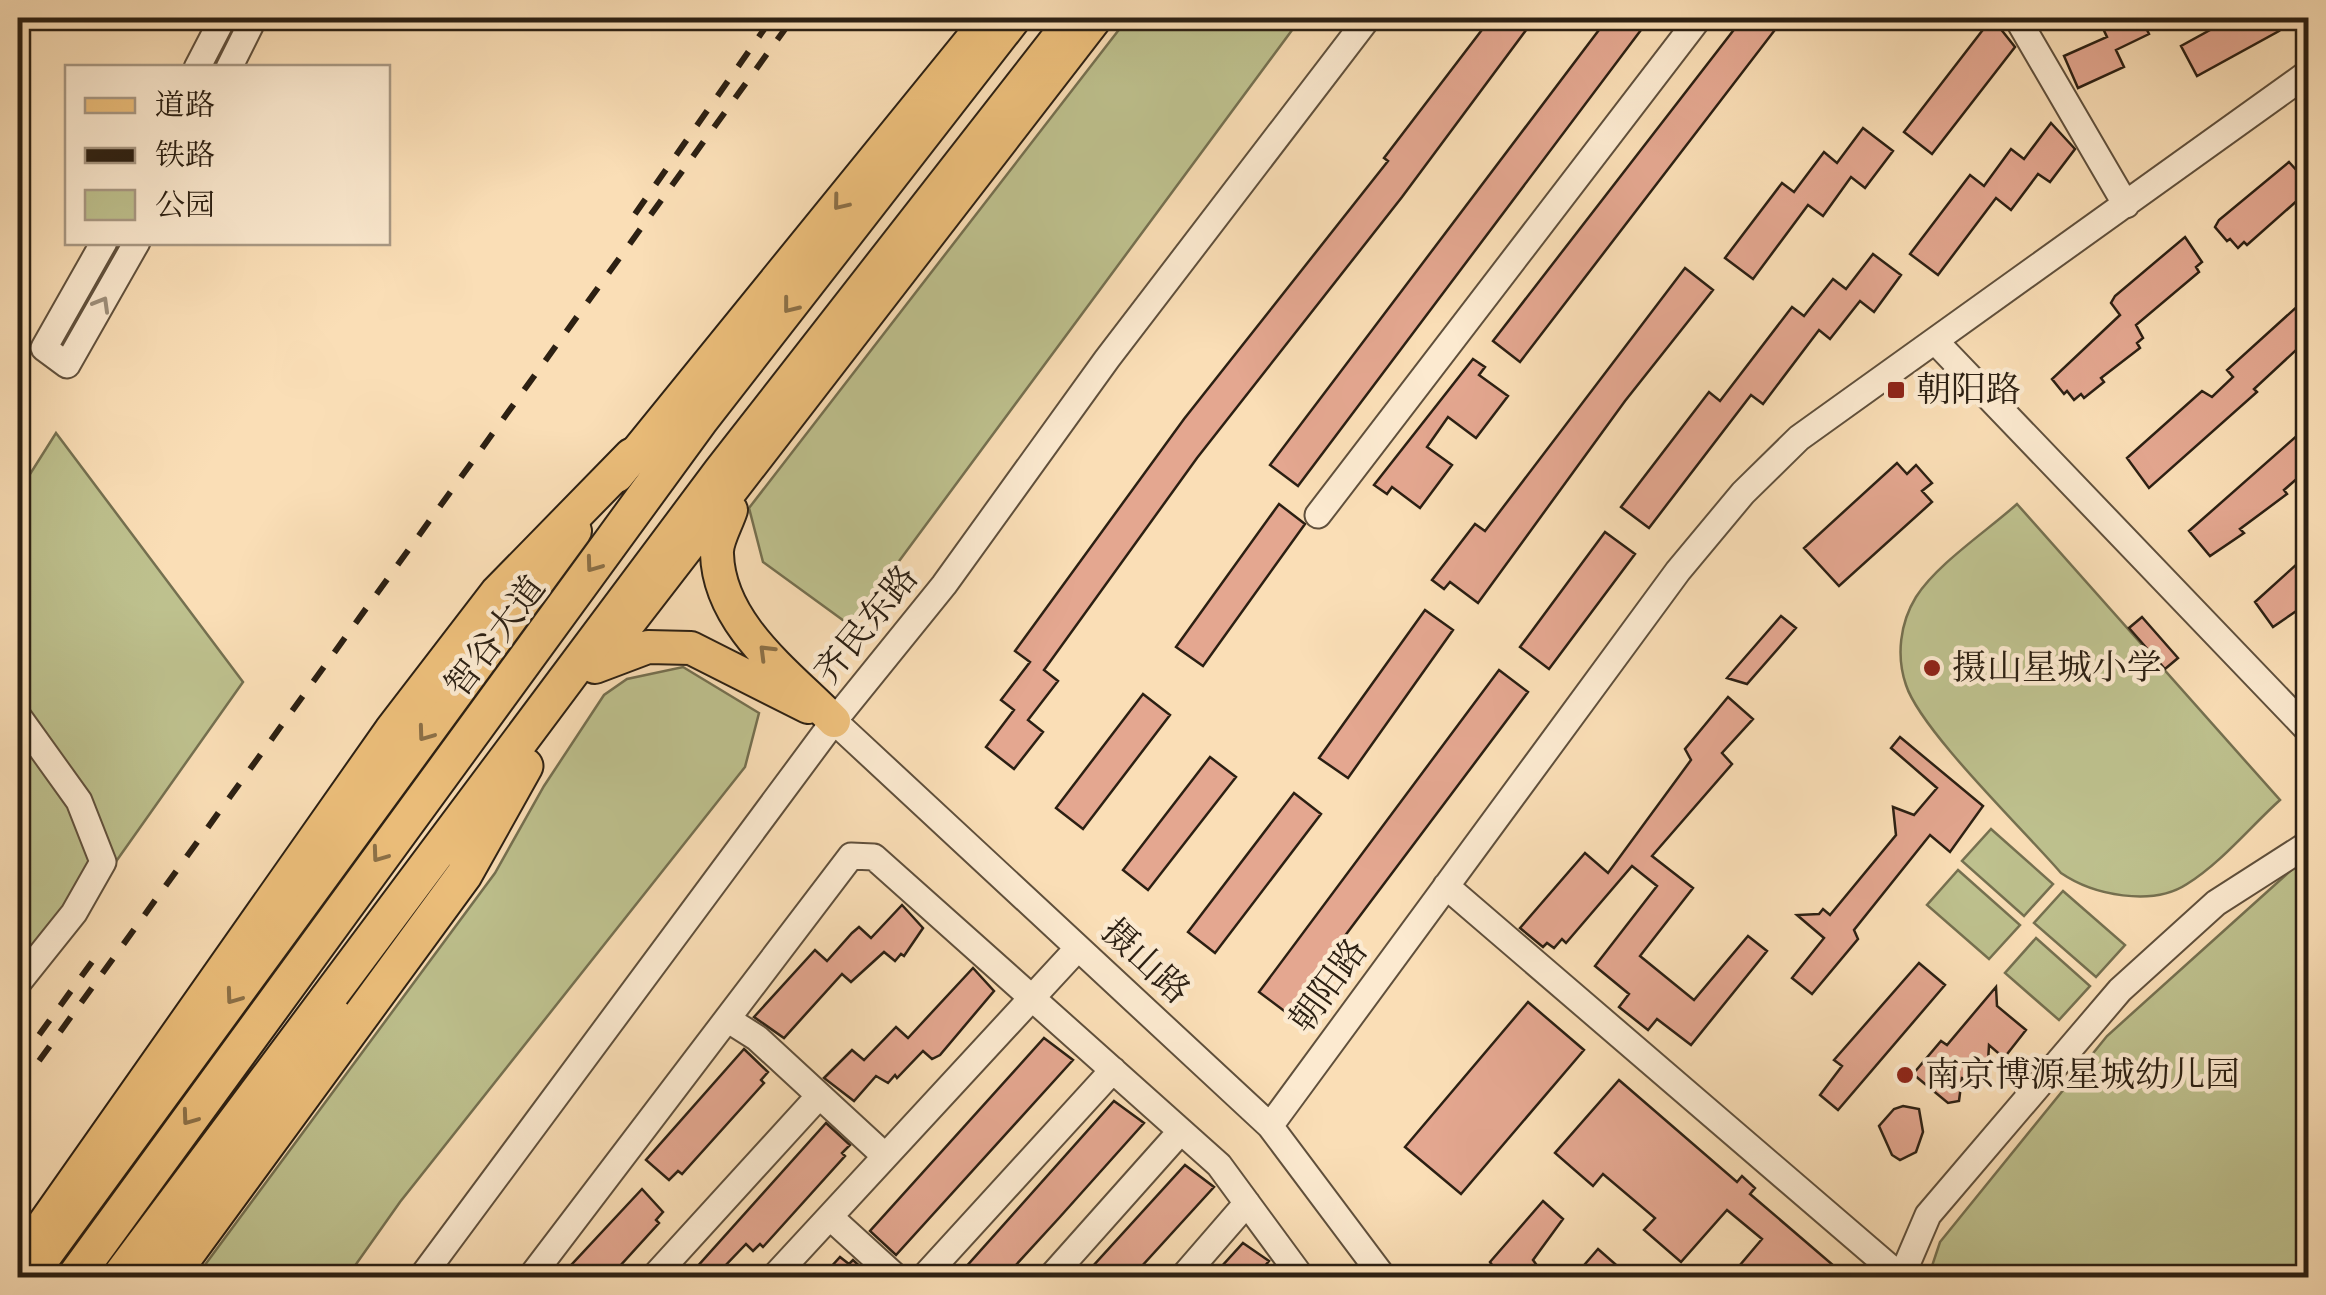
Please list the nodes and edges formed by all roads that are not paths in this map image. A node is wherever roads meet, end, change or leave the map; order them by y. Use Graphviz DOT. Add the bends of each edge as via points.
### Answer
graph roads {
  1 [pos="224,18"];
  2 [pos="254,18"];
  3 [pos="989,18"];
  4 [pos="1009,18"];
  5 [pos="1368,18"];
  6 [pos="1699,18"];
  7 [pos="2017,18"];
  8 [pos="1078,21"];
  9 [pos="200,65"];
  10 [pos="230,65"];
  11 [pos="2308,73"];
  12 [pos="2126,205"];
  13 [pos="102,245"];
  14 [pos="136,245"];
  15 [pos="1935,342"];
  16 [pos="632,456"];
  17 [pos="740,484"];
  18 [pos="1318,515"];
  19 [pos="595,667"];
  20 [pos="18,716"];
  21 [pos="834,721"];
  22 [pos="2308,730"];
  23 [pos="537,744"];
  24 [pos="2308,844"];
  25 [pos="1446,886"];
  26 [pos="1078,948"];
  27 [pos="18,983"];
  28 [pos="1032,998"];
  29 [pos="727,1019"];
  30 [pos="1113,1070"];
  31 [pos="819,1096"];
  32 [pos="1270,1126"];
  33 [pos="1181,1131"];
  34 [pos="885,1156"];
  35 [pos="1247,1203"];
  36 [pos="830,1217"];
  37 [pos="18,1263"];
  38 [pos="1302,1277"];
  39 [pos="1901,1277"];
  40 [pos="29,1278"];
  41 [pos="74,1278"];
  42 [pos="119,1278"];
  43 [pos="143,1278"];
  44 [pos="169,1278"];
  45 [pos="422,1278"];
  46 [pos="530,1278"];
  47 [pos="653,1278"];
  48 [pos="773,1278"];
  49 [pos="896,1278"];
  50 [pos="923,1278"];
  51 [pos="1050,1278"];
  52 [pos="1182,1278"];
  53 [pos="1384,1278"];
  1 -- 9 [label="street"];
  2 -- 10 [label="street"];
  3 -- 16 [label="main road, 智谷大道, one-way"];
  4 -- 41 [label="highway, 智谷大道, one-way" via="690,434"];
  5 -- 21 [label="street, 齐民东路" via="944,585"];
  6 -- 18 [label="street"];
  7 -- 12 [label="street"];
  8 -- 17 [label="main road"];
  8 -- 42 [label="highway" via="721,472"];
  11 -- 12 [label="street, 朝阳路"];
  12 -- 15 [label="street, 朝阳路"];
  13 -- 14 [label="street, one-way" via="44,348 67,365"];
  15 -- 22 [label="street"];
  15 -- 25 [label="street, 朝阳路" via="1799,438 1742,494"];
  16 -- 37 [label="highway" via="498,593 392,731"];
  16 -- 40 [label="main road, 智谷大道, one-way"];
  17 -- 19 [label="main road"];
  21 -- 17 [label="main road, one-way" via="749,635 730,604 716,552"];
  19 -- 21 [label="main road" via="648,647 691,648"];
  19 -- 23 [label="main road"];
  20 -- 27 [label="street" via="79,802 104,862 74,913"];
  21 -- 26 [label="street, 摄山路"];
  21 -- 45 [label="street, 齐民东路"];
  23 -- 43 [label="main road"];
  23 -- 44 [label="highway" via="464,874"];
  24 -- 39 [label="street" via="2216,903 2120,990 1928,1215"];
  25 -- 32 [label="street, 朝阳路"];
  25 -- 39 [label="street"];
  26 -- 28 [label="street"];
  26 -- 32 [label="street, 摄山路"];
  28 -- 29 [label="street" via="874,857 851,856"];
  28 -- 30 [label="street"];
  28 -- 34 [label="street"];
  29 -- 31 [label="street"];
  29 -- 46 [label="street"];
  30 -- 33 [label="street"];
  30 -- 50 [label="street"];
  31 -- 34 [label="street"];
  31 -- 47 [label="street"];
  32 -- 53 [label="street, 摄山路"];
  33 -- 35 [label="street" via="1219,1165"];
  33 -- 51 [label="street"];
  34 -- 36 [label="street"];
  35 -- 38 [label="street"];
  35 -- 52 [label="street"];
  36 -- 48 [label="street"];
  36 -- 49 [label="street"];
}
